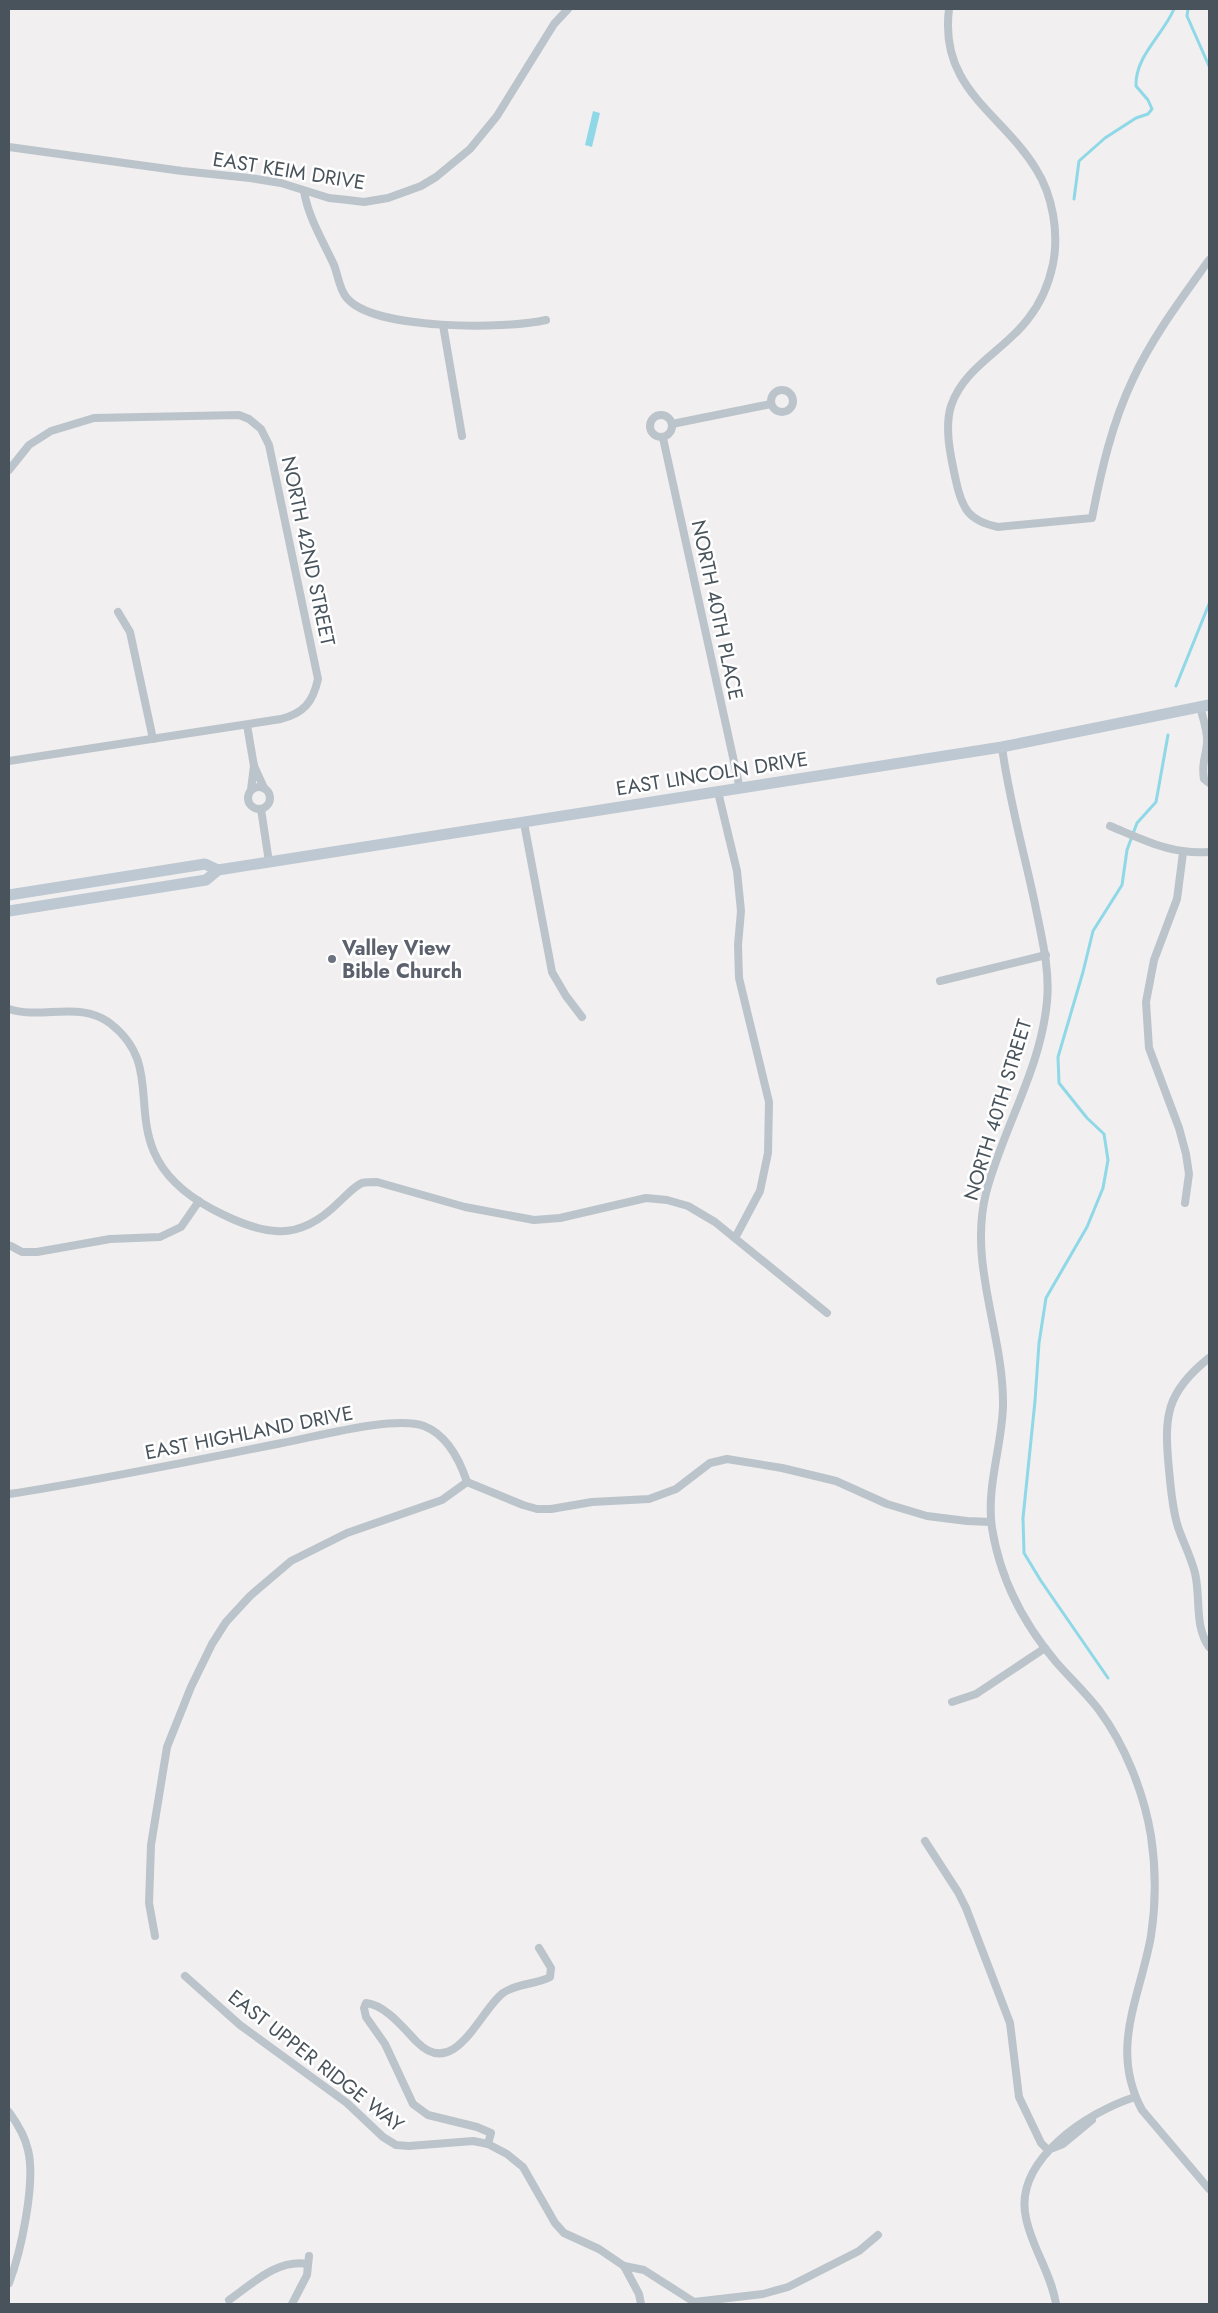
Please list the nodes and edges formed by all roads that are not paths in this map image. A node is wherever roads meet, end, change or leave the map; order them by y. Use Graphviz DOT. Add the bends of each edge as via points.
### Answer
graph roads {
  1 [pos="568,9"];
  2 [pos="949,9"];
  3 [pos="9,146"];
  4 [pos="304,191"];
  5 [pos="1209,260"];
  6 [pos="546,320"];
  7 [pos="443,325"];
  8 [pos="771,404"];
  9 [pos="672,424"];
  10 [pos="462,436"];
  11 [pos="663,438"];
  12 [pos="9,470"];
  13 [pos="118,612"];
  14 [pos="1205,706"];
  15 [pos="247,725"];
  16 [pos="153,739"];
  17 [pos="1002,747"];
  18 [pos="1208,756"];
  19 [pos="9,761"];
  20 [pos="254,766"];
  21 [pos="1209,783"];
  22 [pos="264,788"];
  23 [pos="740,789"];
  24 [pos="251,790"];
  25 [pos="718,792"];
  26 [pos="261,809"];
  27 [pos="524,823"];
  28 [pos="1110,826"];
  29 [pos="1209,852"];
  30 [pos="1184,853"];
  31 [pos="270,862"];
  32 [pos="218,870"];
  33 [pos="9,895"];
  34 [pos="9,911"];
  35 [pos="1046,954"];
  36 [pos="940,981"];
  37 [pos="9,1009"];
  38 [pos="582,1017"];
  39 [pos="199,1201"];
  40 [pos="1185,1203"];
  41 [pos="735,1238"];
  42 [pos="11,1246"];
  43 [pos="827,1313"];
  44 [pos="1209,1358"];
  45 [pos="467,1482"];
  46 [pos="9,1494"];
  47 [pos="991,1522"];
  48 [pos="1045,1648"];
  49 [pos="1209,1648"];
  50 [pos="952,1702"];
  51 [pos="925,1841"];
  52 [pos="155,1936"];
  53 [pos="539,1948"];
  54 [pos="184,1976"];
  55 [pos="1135,2097"];
  56 [pos="9,2112"];
  57 [pos="488,2144"];
  58 [pos="1048,2150"];
  59 [pos="1209,2189"];
  60 [pos="878,2235"];
  61 [pos="624,2266"];
  62 [pos="9,2283"];
  63 [pos="229,2300"];
  64 [pos="292,2304"];
  65 [pos="641,2304"];
  66 [pos="1056,2304"];
  1 -- 4 [label="street, EAST KEIM DRIVE" via="554,24 487,130 436,177 403,193 364,202"];
  2 -- 5 [label="street" via="952,56 960,75 1037,170 1050,202 1055,235 1053,264 1042,297 1028,319 971,372 951,406 949,435 961,501 971,516 982,524 998,527 1092,518 1101,468 1133,379"];
  3 -- 4 [label="street, EAST KEIM DRIVE" via="182,172 250,178"];
  4 -- 7 [label="street" via="311,216 346,297 370,311 402,320"];
  6 -- 7 [label="street" via="518,325"];
  7 -- 10 [label="street"];
  8 -- 9 [label="street"];
  9 -- 11 [label="street" via="671,431"];
  9 -- 11 [label="street" via="665,416 658,415 651,420 650,431"];
  11 -- 23 [label="street, NORTH 40TH PLACE"];
  12 -- 15 [label="street, NORTH 42ND STREET" via="29,445 51,431 94,418 227,414 249,418 261,429 269,445 318,679 313,698 306,708 295,715"];
  13 -- 16 [label="street" via="130,632"];
  14 -- 17 [label="main road, EAST LINCOLN DRIVE"];
  14 -- 18 [label="street"];
  15 -- 16 [label="street"];
  15 -- 20 [label="street"];
  16 -- 19 [label="street"];
  17 -- 23 [label="main road, EAST LINCOLN DRIVE"];
  17 -- 35 [label="street, NORTH 40TH STREET"];
  18 -- 21 [label="street" via="1201,766 1204,779"];
  20 -- 22 [label="street"];
  20 -- 24 [label="street"];
  22 -- 24 [label="street" via="259,786"];
  22 -- 26 [label="street" via="270,800"];
  23 -- 25 [label="main road, EAST LINCOLN DRIVE"];
  24 -- 26 [label="street" via="247,797 249,804 254,809"];
  25 -- 27 [label="main road, EAST LINCOLN DRIVE"];
  25 -- 41 [label="street" via="737,871 741,911 739,978 769,1102 768,1153 760,1191"];
  26 -- 31 [label="street"];
  27 -- 31 [label="main road, EAST LINCOLN DRIVE"];
  27 -- 38 [label="street" via="552,972"];
  28 -- 30 [label="street"];
  29 -- 30 [label="street"];
  30 -- 40 [label="street" via="1177,899 1154,960 1146,1002 1149,1048 1186,1154 1189,1174"];
  31 -- 32 [label="main road, EAST LINCOLN DRIVE"];
  32 -- 33 [label="main road, EAST LINCOLN DRIVE" via="205,864"];
  32 -- 34 [label="main road, EAST LINCOLN DRIVE" via="206,880"];
  35 -- 36 [label="street"];
  35 -- 47 [label="street, NORTH 40TH STREET" via="1047,999 1043,1028 986,1194 981,1225 983,1273 1003,1382"];
  37 -- 39 [label="street" via="31,1014 91,1013 109,1022 123,1035 140,1063 154,1151 164,1170"];
  39 -- 41 [label="street" via="236,1221 275,1231 296,1229 314,1222 364,1182 377,1182 464,1207 534,1220 560,1218 646,1198 667,1200 695,1210"];
  39 -- 42 [label="street" via="181,1227 160,1238 110,1238 37,1252 22,1252"];
  41 -- 43 [label="street"];
  44 -- 49 [label="street" via="1181,1385 1166,1427 1173,1506 1194,1570 1200,1630"];
  45 -- 46 [label="street, EAST HIGHLAND DRIVE" via="459,1460 440,1436 424,1426 405,1424 338,1432"];
  45 -- 47 [label="street" via="523,1505 551,1509 592,1502 649,1499 676,1488 710,1463 727,1459 836,1481 887,1504 927,1516"];
  45 -- 52 [label="street" via="442,1500 347,1532 291,1561 250,1596 226,1622 191,1687 168,1747 151,1845 149,1903"];
  47 -- 48 [label="street, NORTH 40TH STREET" via="1000,1565 1012,1596"];
  48 -- 50 [label="street" via="976,1694"];
  48 -- 55 [label="street, NORTH 40TH STREET" via="1090,1699 1110,1728 1135,1780 1151,1837 1153,1922 1126,2044 1126,2067"];
  51 -- 58 [label="street" via="966,1908 1010,2023 1020,2097 1041,2143"];
  53 -- 57 [label="street" via="551,1968 550,1977 504,1993 476,2028 452,2050 437,2054 431,2052 383,2010 366,2003 364,2008 413,2104 428,2115 477,2126 491,2133"];
  54 -- 57 [label="street, EAST UPPER RIDGE WAY" via="240,2026 347,2103 396,2145 474,2141"];
  55 -- 58 [label="street" via="1118,2102 1063,2144"];
  55 -- 59 [label="street, NORTH 40TH STREET" via="1153,2124"];
  56 -- 62 [label="street" via="22,2133 30,2162 24,2220"];
  57 -- 61 [label="street, EAST UPPER RIDGE WAY" via="524,2167 555,2223 564,2233 599,2249"];
  58 -- 66 [label="street" via="1028,2183 1024,2208"];
  60 -- 61 [label="street" via="859,2251 788,2287 705,2302 694,2302 644,2270"];
  61 -- 65 [label="street"];
  63 -- 64 [label="street" via="262,2276 283,2266 308,2260 307,2276"];
}
